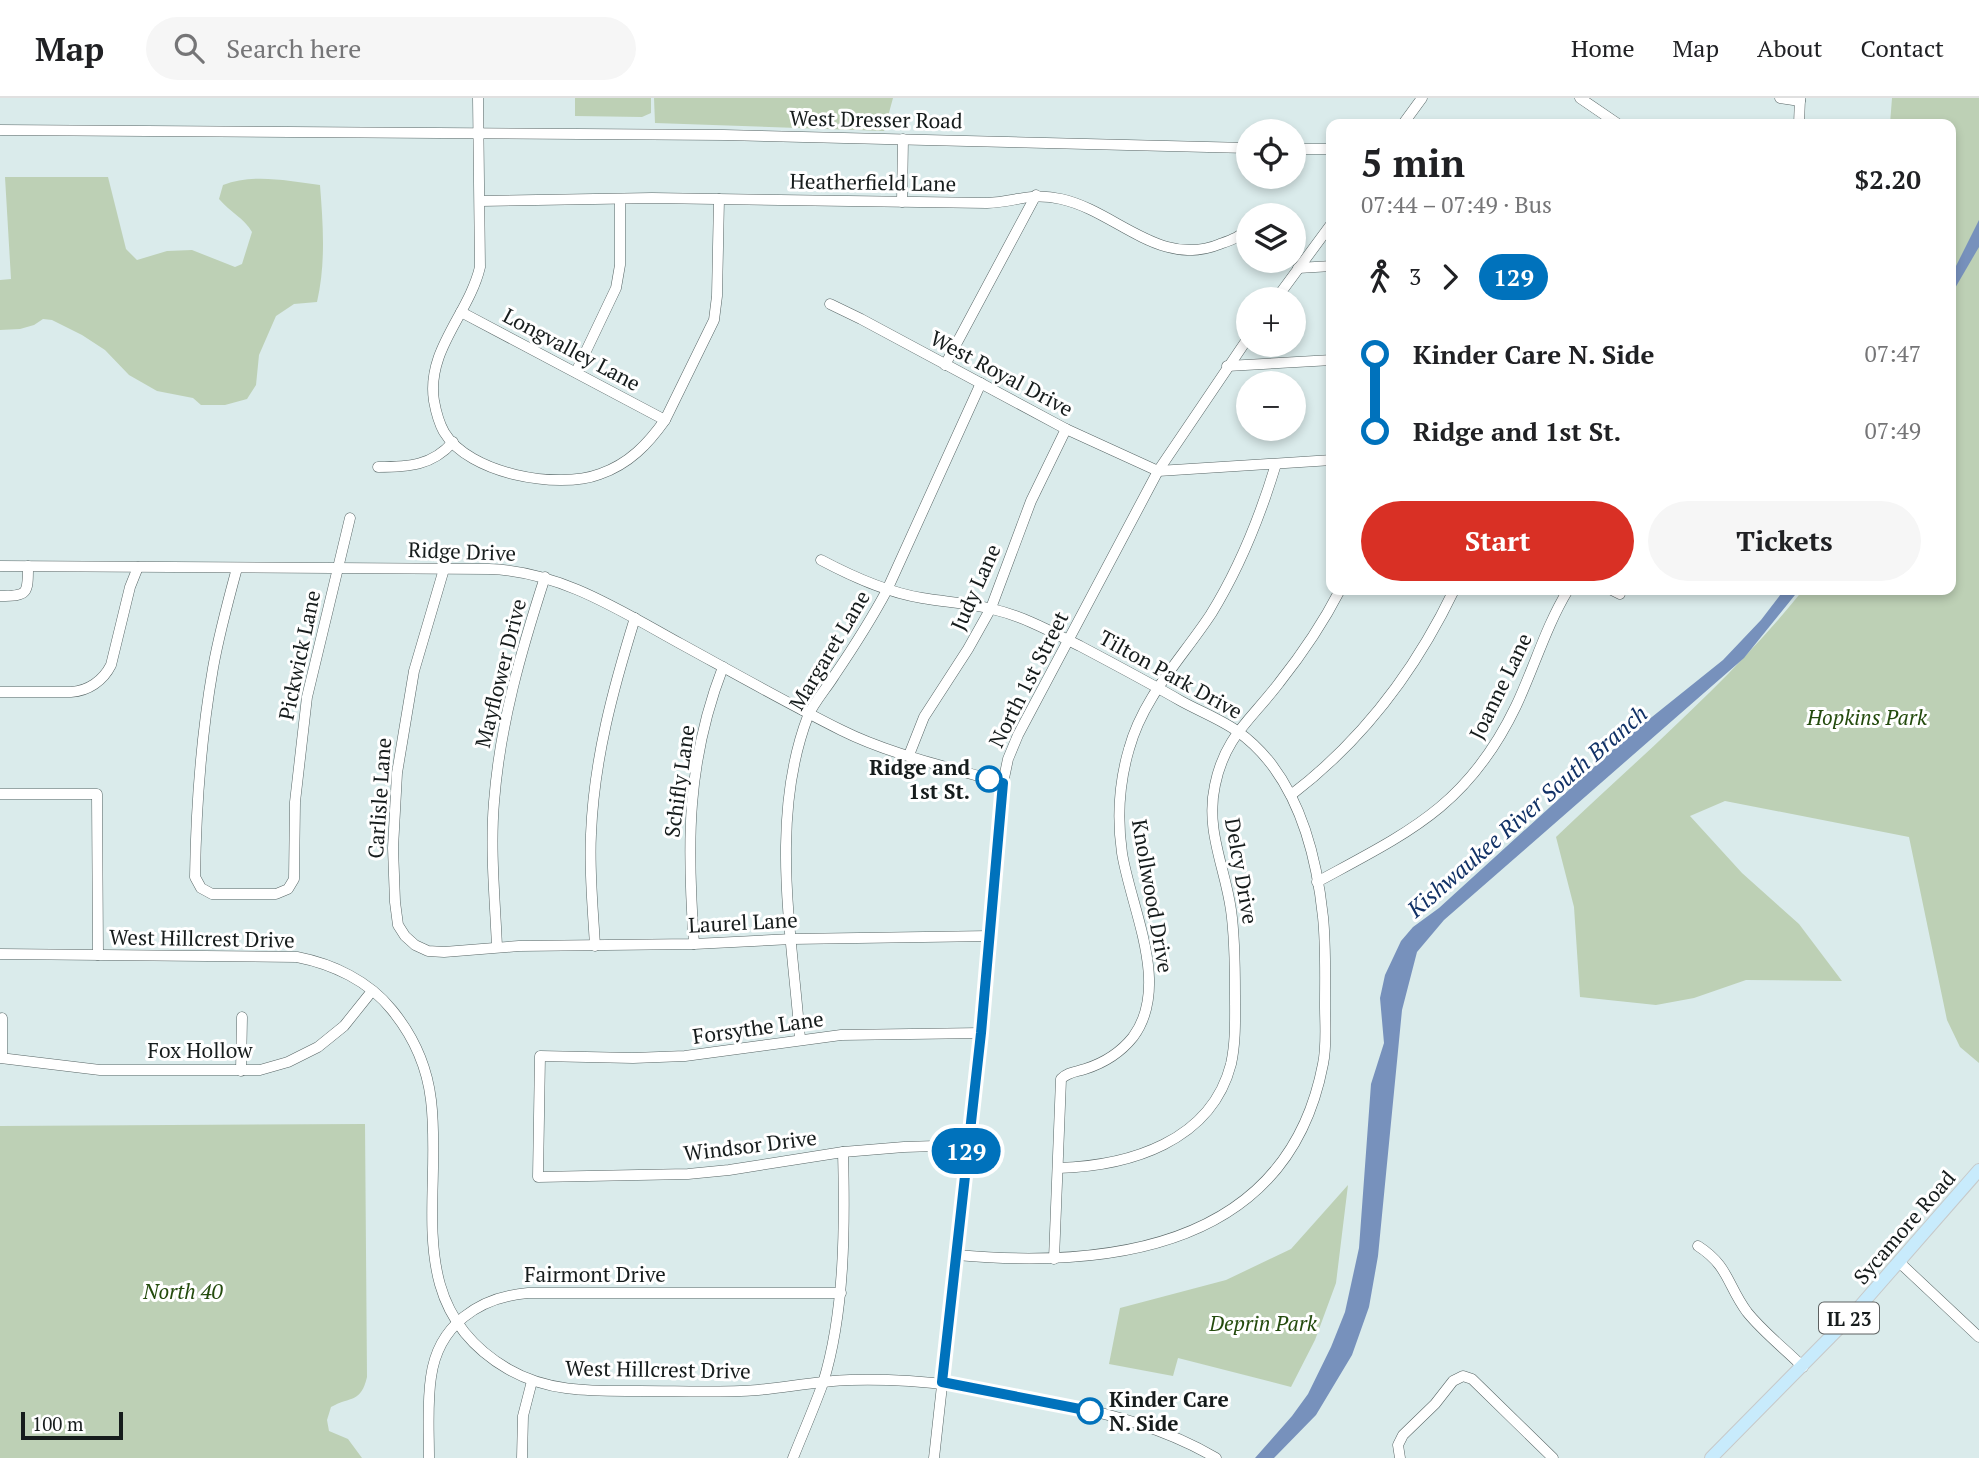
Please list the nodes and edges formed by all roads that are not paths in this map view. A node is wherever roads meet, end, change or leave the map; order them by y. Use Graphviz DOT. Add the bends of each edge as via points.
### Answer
graph roads {
  1 [pos="478,98"];
  2 [pos="1422,98"];
  3 [pos="1580,98"];
  4 [pos="1780,98"];
  5 [pos="1800,100"];
  6 [pos="1407,119"];
  7 [pos="1611,119"];
  8 [pos="1799,119"];
  9 [pos="0,130"];
  10 [pos="478,133"];
  11 [pos="903,139"];
  12 [pos="1236,148"];
  13 [pos="1306,149"];
  14 [pos="1326,149"];
  15 [pos="1036,195"];
  16 [pos="620,199"];
  17 [pos="719,199"];
  18 [pos="480,201"];
  19 [pos="902,202"];
  20 [pos="1326,231"];
  21 [pos="1236,238"];
  22 [pos="1306,257"];
  23 [pos="1326,266"];
  24 [pos="1306,268"];
  25 [pos="830,304"];
  26 [pos="461,312"];
  27 [pos="1236,354"];
  28 [pos="1326,360"];
  29 [pos="945,365"];
  30 [pos="1227,366"];
  31 [pos="576,372"];
  32 [pos="981,383"];
  33 [pos="665,421"];
  34 [pos="1066,429"];
  35 [pos="453,442"];
  36 [pos="1326,460"];
  37 [pos="1276,464"];
  38 [pos="378,467"];
  39 [pos="1158,471"];
  40 [pos="351,517"];
  41 [pos="821,560"];
  42 [pos="0,566"];
  43 [pos="28,566"];
  44 [pos="138,567"];
  45 [pos="237,568"];
  46 [pos="337,568"];
  47 [pos="444,569"];
  48 [pos="545,577"];
  49 [pos="887,590"];
  50 [pos="1337,595"];
  51 [pos="1451,595"];
  52 [pos="1566,595"];
  53 [pos="0,596"];
  54 [pos="991,608"];
  55 [pos="635,618"];
  56 [pos="1069,641"];
  57 [pos="723,667"];
  58 [pos="1158,687"];
  59 [pos="0,692"];
  60 [pos="809,714"];
  61 [pos="1237,731"];
  62 [pos="909,755"];
  63 [pos="1003,783"];
  64 [pos="0,794"];
  65 [pos="1292,794"];
  66 [pos="1317,882"];
  67 [pos="990,936"];
  68 [pos="792,939"];
  69 [pos="694,944"];
  70 [pos="595,946"];
  71 [pos="497,947"];
  72 [pos="0,954"];
  73 [pos="98,955"];
  74 [pos="372,990"];
  75 [pos="242,1017"];
  76 [pos="2,1018"];
  77 [pos="981,1033"];
  78 [pos="800,1039"];
  79 [pos="1,1057"];
  80 [pos="241,1071"];
  81 [pos="967,1145"];
  82 [pos="843,1152"];
  83 [pos="1058,1168"];
  84 [pos="1979,1170"];
  85 [pos="538,1177"];
  86 [pos="1698,1246"];
  87 [pos="957,1255"];
  88 [pos="1054,1259"];
  89 [pos="1899,1262"];
  90 [pos="841,1293"];
  91 [pos="457,1321"];
  92 [pos="1979,1338"];
  93 [pos="1803,1367"];
  94 [pos="532,1381"];
  95 [pos="823,1382"];
  96 [pos="942,1382"];
  97 [pos="429,1458"];
  98 [pos="522,1458"];
  99 [pos="793,1458"];
  100 [pos="934,1458"];
  101 [pos="1216,1458"];
  102 [pos="1399,1458"];
  103 [pos="1553,1458"];
  104 [pos="1711,1458"];
  1 -- 10 [label="street"];
  2 -- 6 [label="street"];
  3 -- 7 [label="street"];
  4 -- 5 [label="street"];
  5 -- 8 [label="street"];
  9 -- 10 [label="street, West Dresser Road"];
  10 -- 11 [label="street, West Dresser Road"];
  10 -- 18 [label="street"];
  11 -- 12 [label="street, West Dresser Road"];
  11 -- 19 [label="street"];
  13 -- 14 [label="street"];
  15 -- 19 [label="street, Heatherfield Lane" via="992,203"];
  15 -- 21 [label="street, Heatherfield Lane" via="1087,207 1164,247 1191,251"];
  15 -- 29 [label="street"];
  16 -- 17 [label="street, Heatherfield Lane"];
  16 -- 18 [label="street, Heatherfield Lane"];
  16 -- 31 [label="street" via="616,288"];
  17 -- 19 [label="street, Heatherfield Lane"];
  17 -- 33 [label="street" via="714,320"];
  18 -- 26 [label="street" via="480,267"];
  20 -- 22 [label="street"];
  23 -- 24 [label="street"];
  25 -- 29 [label="street, West Royal Drive"];
  26 -- 31 [label="street, Longvalley Lane"];
  26 -- 35 [label="street" via="442,347 433,385 440,423"];
  27 -- 30 [label="street, North 1st Street"];
  28 -- 30 [label="street"];
  29 -- 32 [label="street, West Royal Drive"];
  30 -- 39 [label="street, North 1st Street"];
  31 -- 33 [label="street, Longvalley Lane"];
  32 -- 34 [label="street, West Royal Drive"];
  32 -- 49 [label="street, Margaret Lane"];
  33 -- 35 [label="street" via="624,463 573,481 506,472"];
  34 -- 39 [label="street, West Royal Drive"];
  34 -- 54 [label="street, Judy Lane" via="1031,501"];
  35 -- 38 [label="street" via="439,456 421,464"];
  36 -- 37 [label="street"];
  37 -- 39 [label="street"];
  37 -- 58 [label="street, Knollwood Drive" via="1253,533 1229,583"];
  39 -- 56 [label="street, North 1st Street"];
  40 -- 46 [label="street, Pickwick Lane"];
  41 -- 49 [label="street, Tilton Park Drive"];
  42 -- 43 [label="street, Ridge Drive"];
  43 -- 44 [label="street, Ridge Drive"];
  43 -- 53 [label="street" via="25,593"];
  44 -- 45 [label="street, Ridge Drive"];
  44 -- 59 [label="street" via="111,665 93,686 71,692"];
  45 -- 46 [label="street, Ridge Drive"];
  45 -- 46 [label="street, Pickwick Lane" via="213,667 197,787 195,877 201,888 212,894 276,894 288,889 294,879 295,803 307,697"];
  46 -- 47 [label="street, Ridge Drive"];
  47 -- 48 [label="street, Ridge Drive" via="500,569"];
  47 -- 71 [label="street, Carlisle Lane" via="414,671 399,755 393,848 397,920 410,941 428,951"];
  48 -- 55 [label="street, Ridge Drive"];
  48 -- 71 [label="street, Mayflower Drive" via="521,650 499,761 492,831"];
  49 -- 54 [label="street, Tilton Park Drive"];
  49 -- 60 [label="street, Margaret Lane"];
  50 -- 61 [label="street, Delcy Drive" via="1295,663"];
  51 -- 65 [label="street" via="1423,649 1384,704 1356,737"];
  52 -- 66 [label="street, Joanne Lane" via="1510,718 1469,780 1416,828"];
  54 -- 56 [label="street, Tilton Park Drive"];
  54 -- 62 [label="street, Judy Lane" via="923,718"];
  55 -- 57 [label="street, Ridge Drive"];
  55 -- 70 [label="street" via="605,721 593,800 590,859"];
  56 -- 58 [label="street, Tilton Park Drive"];
  56 -- 63 [label="street, North 1st Street" via="1018,735"];
  57 -- 60 [label="street, Ridge Drive"];
  57 -- 69 [label="street, Schifly Lane" via="704,727 690,808"];
  58 -- 61 [label="street, Tilton Park Drive"];
  58 -- 83 [label="street, Knollwood Drive" via="1130,746 1119,813 1122,854 1149,972 1148,1005 1135,1034 1121,1050 1061,1079"];
  60 -- 62 [label="street, Ridge Drive"];
  60 -- 68 [label="street, Margaret Lane" via="787,811 786,879"];
  61 -- 65 [label="street, Tilton Park Drive" via="1274,768"];
  61 -- 83 [label="street, Delcy Drive" via="1217,775 1211,813 1234,937 1235,1039 1230,1068 1214,1102 1178,1138 1115,1162"];
  62 -- 63 [label="street, Ridge Drive"];
  63 -- 67 [label="street, North 1st Street"];
  64 -- 73 [label="street" via="97,794"];
  65 -- 66 [label="street, Tilton Park Drive"];
  66 -- 88 [label="street, Tilton Park Drive" via="1325,950 1324,1057 1307,1117 1287,1153 1250,1195 1201,1227 1127,1251"];
  67 -- 68 [label="street, Laurel Lane"];
  67 -- 77 [label="street, North 1st Street"];
  68 -- 69 [label="street, Laurel Lane"];
  68 -- 78 [label="street, Margaret Lane"];
  69 -- 70 [label="street, Laurel Lane"];
  70 -- 71 [label="street, Laurel Lane"];
  72 -- 73 [label="street, West Hillcrest Drive"];
  73 -- 74 [label="street, West Hillcrest Drive" via="297,957 337,970"];
  74 -- 80 [label="street, Fox Hollow" via="344,1026 318,1047 279,1065"];
  74 -- 91 [label="street, West Hillcrest Drive" via="406,1027 426,1074 432,1119 433,1254 441,1288"];
  75 -- 80 [label="street"];
  76 -- 79 [label="street"];
  77 -- 78 [label="street, Forsythe Lane"];
  77 -- 81 [label="street, North 1st Street"];
  78 -- 85 [label="street, Forsythe Lane" via="685,1056 540,1056"];
  79 -- 80 [label="street, Fox Hollow" via="100,1070"];
  81 -- 82 [label="street, Windsor Drive"];
  81 -- 87 [label="street, North 1st Street"];
  82 -- 85 [label="street, Windsor Drive" via="701,1173"];
  82 -- 90 [label="street"];
  83 -- 88 [label="street"];
  84 -- 89 [label="main road, Sycamore Road / IL 23"];
  86 -- 93 [label="street" via="1723,1267 1754,1319"];
  87 -- 88 [label="street, Tilton Park Drive"];
  87 -- 96 [label="street, North 1st Street"];
  89 -- 92 [label="street"];
  89 -- 93 [label="main road, Sycamore Road / IL 23"];
  90 -- 91 [label="street, Fairmont Drive" via="520,1294 495,1299"];
  90 -- 95 [label="street"];
  91 -- 94 [label="street, West Hillcrest Drive" via="489,1356"];
  91 -- 97 [label="street, Fairmont Drive" via="432,1369"];
  93 -- 104 [label="main road, Sycamore Road / IL 23"];
  94 -- 95 [label="street, West Hillcrest Drive" via="589,1391 744,1391"];
  94 -- 98 [label="street" via="523,1416"];
  95 -- 96 [label="street, West Hillcrest Drive"];
  95 -- 99 [label="street"];
  96 -- 100 [label="street, North 1st Street"];
  96 -- 101 [label="street, West Hillcrest Drive" via="1132,1420"];
  102 -- 103 [label="street" via="1403,1436 1462,1376 1469,1377"];
}
